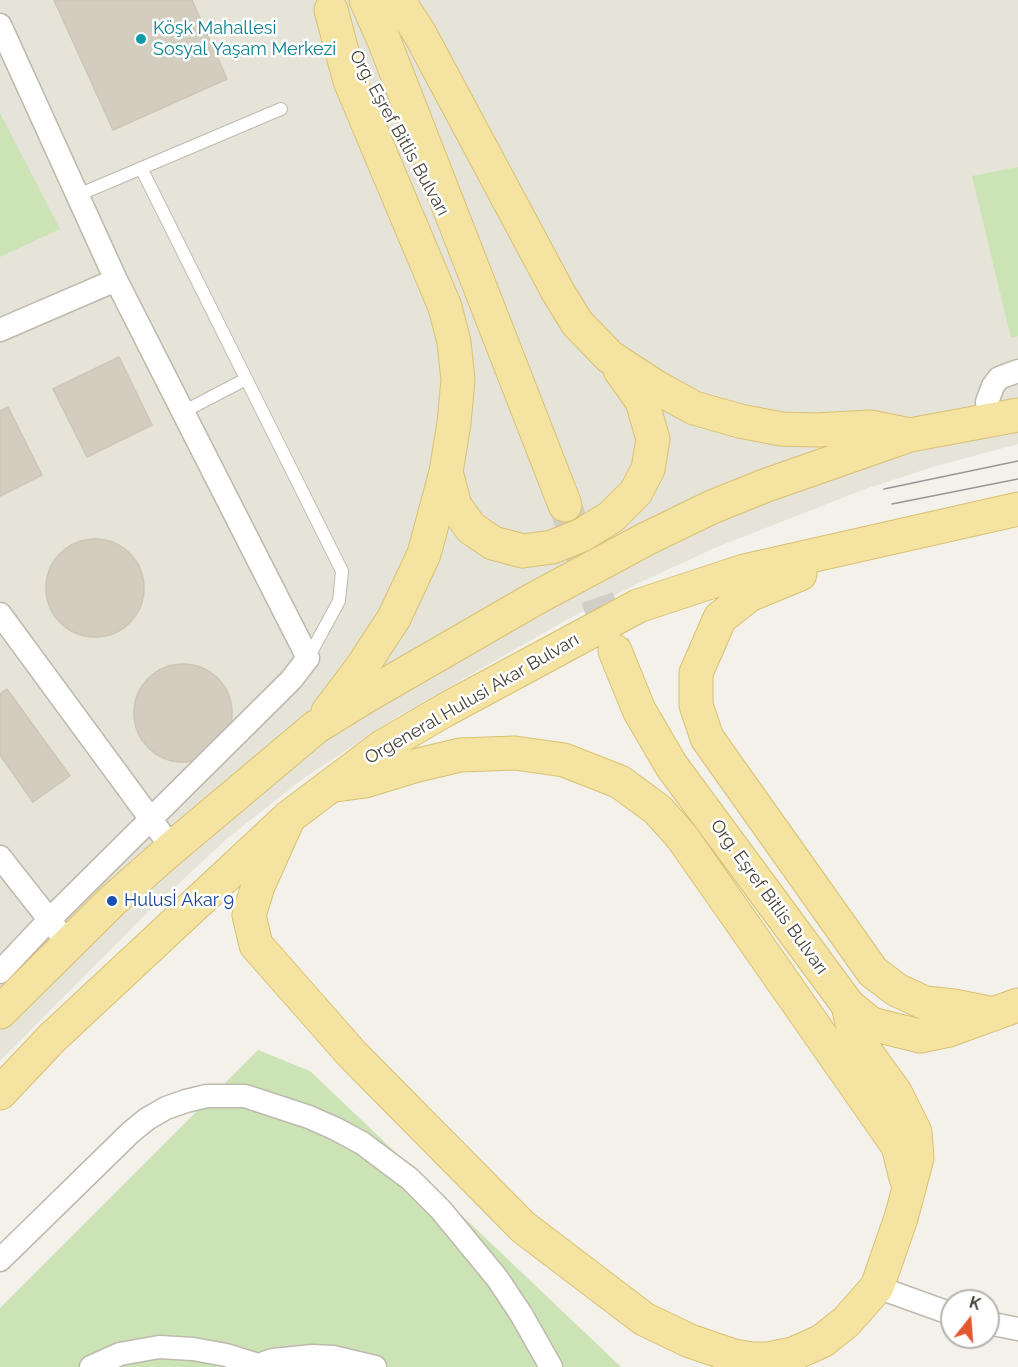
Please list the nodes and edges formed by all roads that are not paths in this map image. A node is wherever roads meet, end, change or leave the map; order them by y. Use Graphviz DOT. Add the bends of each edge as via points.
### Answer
graph roads {
  1 [pos="366,0"];
  2 [pos="398,0"];
  3 [pos="329,5"];
  4 [pos="0,25"];
  5 [pos="281,109"];
  6 [pos="141,168"];
  7 [pos="78,195"];
  8 [pos="472,265"];
  9 [pos="116,280"];
  10 [pos="0,330"];
  11 [pos="610,357"];
  12 [pos="1018,371"];
  13 [pos="246,380"];
  14 [pos="183,412"];
  15 [pos="1009,417"];
  16 [pos="910,435"];
  17 [pos="446,472"];
  18 [pos="564,505"];
  19 [pos="1017,510"];
  20 [pos="879,542"];
  21 [pos="0,614"];
  22 [pos="615,651"];
  23 [pos="308,658"];
  24 [pos="316,727"];
  25 [pos="328,786"];
  26 [pos="289,817"];
  27 [pos="151,819"];
  28 [pos="172,848"];
  29 [pos="0,857"];
  30 [pos="59,932"];
  31 [pos="0,972"];
  32 [pos="848,1005"];
  33 [pos="1006,1010"];
  34 [pos="0,1012"];
  35 [pos="0,1093"];
  36 [pos="908,1193"];
  37 [pos="0,1260"];
  38 [pos="877,1287"];
  39 [pos="940,1310"];
  40 [pos="1000,1325"];
  41 [pos="1018,1329"];
  42 [pos="256,1366"];
  43 [pos="91,1367"];
  44 [pos="375,1367"];
  45 [pos="551,1367"];
  1 -- 8 [label="main road, Org. Eşref Bitlis Bulvarı"];
  2 -- 11 [label="main road" via="577,324"];
  3 -- 8 [label="main road, Org. Eşref Bitlis Bulvarı"];
  3 -- 17 [label="main road" via="350,81 445,307 454,342 458,380"];
  4 -- 7 [label="street"];
  5 -- 6 [label="lane"];
  6 -- 7 [label="lane"];
  6 -- 13 [label="lane"];
  7 -- 9 [label="street"];
  8 -- 18 [label="main road, Org. Eşref Bitlis Bulvarı"];
  9 -- 10 [label="street"];
  9 -- 14 [label="street"];
  11 -- 16 [label="main road" via="694,408 740,421 781,429 870,428"];
  11 -- 17 [label="main road" via="642,401 653,439 648,469 636,492 611,517 552,547 513,549 493,543 471,528 454,506"];
  12 -- 15 [label="street" via="999,378 987,402"];
  13 -- 14 [label="lane"];
  13 -- 23 [label="lane" via="342,571 339,601"];
  14 -- 23 [label="street"];
  15 -- 16 [label="main road"];
  16 -- 24 [label="main road" via="764,486 646,539 536,598"];
  17 -- 24 [label="main road" via="424,554 394,618"];
  19 -- 20 [label="main road, Orgeneral Hulusi Akar Bulvarı"];
  20 -- 25 [label="main road, Orgeneral Hulusi Akar Bulvarı" via="744,571 638,606 445,710 382,747"];
  20 -- 33 [label="main road" via="749,595 720,618 696,674 696,705 707,738 873,972 925,1004"];
  21 -- 27 [label="street"];
  22 -- 32 [label="main road, Org. Eşref Bitlis Bulvarı" via="639,710 671,765"];
  23 -- 27 [label="street" via="291,680"];
  24 -- 28 [label="main road"];
  25 -- 26 [label="main road, Orgeneral Hulusi Akar Bulvarı"];
  25 -- 36 [label="main road" via="365,781 459,755 515,753 564,760 620,782 658,810 682,837 898,1146"];
  26 -- 35 [label="main road, Orgeneral Hulusi Akar Bulvarı" via="52,1038"];
  26 -- 38 [label="main road" via="258,885 249,915 256,945 352,1054 523,1227 644,1319 690,1341 743,1358 768,1359 822,1341 846,1322"];
  27 -- 28 [label="street"];
  27 -- 30 [label="street"];
  28 -- 30 [label="main road" via="112,901"];
  29 -- 30 [label="street"];
  30 -- 31 [label="street"];
  30 -- 34 [label="main road"];
  32 -- 33 [label="main road, Org. Eşref Bitlis Bulvarı" via="871,1024 920,1036"];
  32 -- 36 [label="main road" via="855,1037 895,1092 915,1132 917,1158"];
  36 -- 38 [label="main road"];
  37 -- 45 [label="street" via="147,1119 166,1108 207,1096 245,1096 336,1129 410,1179 497,1278"];
  38 -- 39 [label="street"];
  40 -- 41 [label="street"];
  42 -- 43 [label="street" via="226,1355 159,1347 120,1354"];
  42 -- 44 [label="street" via="283,1358 313,1356"];
}
